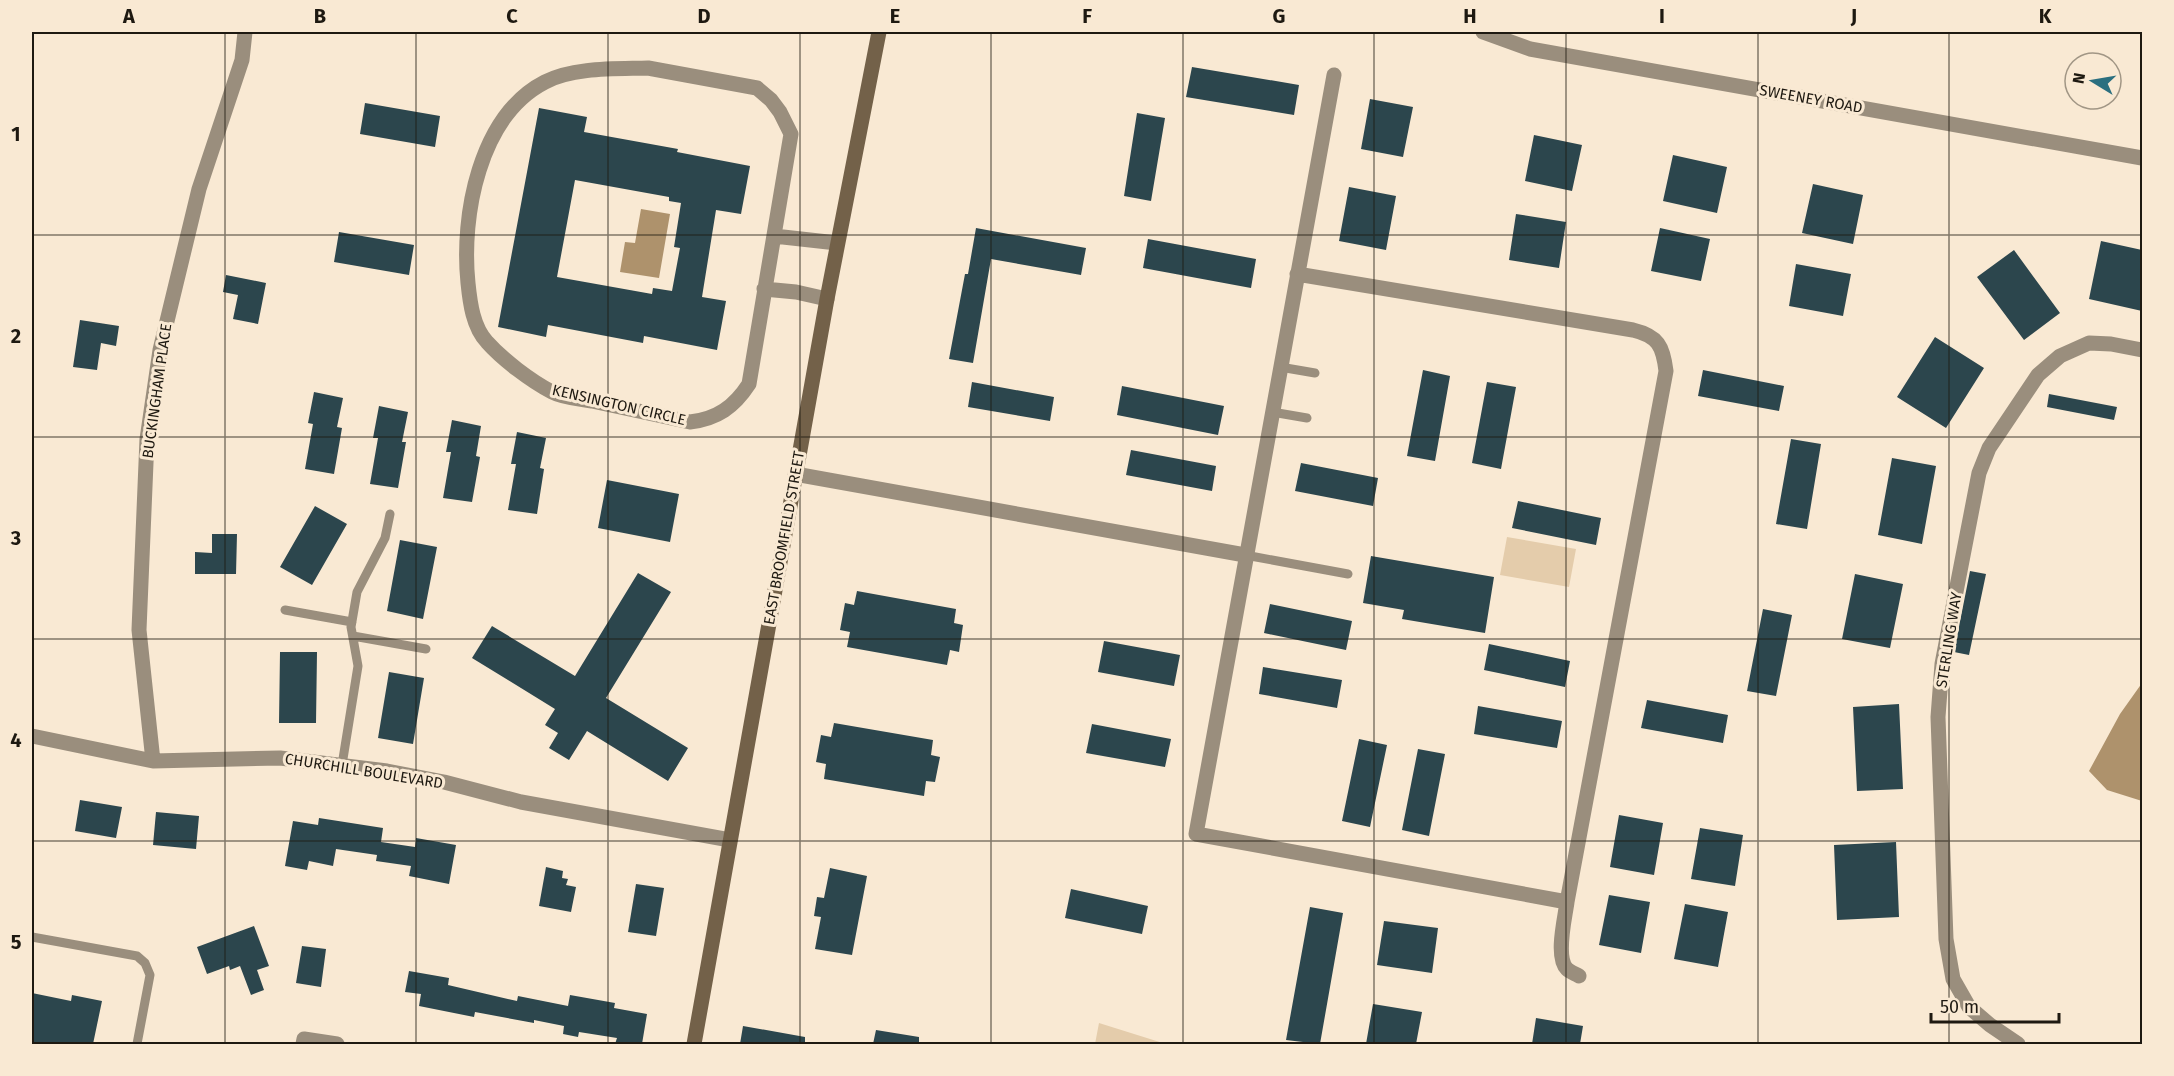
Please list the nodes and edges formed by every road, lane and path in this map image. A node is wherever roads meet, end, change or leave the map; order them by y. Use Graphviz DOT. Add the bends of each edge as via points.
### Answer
graph roads {
  1 [pos="245,32"];
  2 [pos="879,32"];
  3 [pos="1483,32"];
  4 [pos="1334,75"];
  5 [pos="2142,158"];
  6 [pos="774,236"];
  7 [pos="837,243"];
  8 [pos="1297,274"];
  9 [pos="764,289"];
  10 [pos="827,299"];
  11 [pos="2142,350"];
  12 [pos="1280,367"];
  13 [pos="1315,373"];
  14 [pos="1272,412"];
  15 [pos="1307,418"];
  16 [pos="795,474"];
  17 [pos="390,514"];
  18 [pos="1245,555"];
  19 [pos="1348,574"];
  20 [pos="285,610"];
  21 [pos="352,622"];
  22 [pos="353,636"];
  23 [pos="426,649"];
  24 [pos="32,736"];
  25 [pos="153,761"];
  26 [pos="342,765"];
  27 [pos="730,840"];
  28 [pos="1567,902"];
  29 [pos="32,937"];
  30 [pos="1579,976"];
  31 [pos="303,1041"];
  32 [pos="137,1044"];
  33 [pos="337,1044"];
  34 [pos="694,1044"];
  35 [pos="2018,1044"];
  1 -- 25 [label="street, BUCKINGHAM PLACE" via="242,60 196,200 160,350 147,440 139,630"];
  2 -- 7 [label="main road, EAST BROOMFIELD STREET"];
  3 -- 5 [label="street, SWEENEY ROAD" via="1530,49"];
  4 -- 8 [label="street"];
  6 -- 7 [label="street"];
  6 -- 9 [label="street, KENSINGTON CIRCLE"];
  6 -- 9 [label="street, KENSINGTON CIRCLE" via="791,134 775,106 757,88 648,68 587,70 546,81 522,99 503,121 486,151 472,191 465,235 470,309 486,341 522,373 554,393 690,422 707,420 739,399 749,384"];
  7 -- 10 [label="main road, EAST BROOMFIELD STREET"];
  8 -- 12 [label="street"];
  8 -- 28 [label="street" via="1633,330 1648,334 1664,352 1666,371"];
  9 -- 10 [label="street"];
  10 -- 16 [label="main road, EAST BROOMFIELD STREET"];
  11 -- 35 [label="street, STERLING WAY" via="2089,343 2060,356 2038,375 1989,448 1979,473 1942,664 1938,717 1946,939 1953,979 1969,1007"];
  12 -- 13 [label="lane"];
  12 -- 14 [label="street"];
  14 -- 15 [label="lane"];
  14 -- 18 [label="street"];
  16 -- 18 [label="street"];
  16 -- 27 [label="main road, EAST BROOMFIELD STREET"];
  17 -- 21 [label="lane" via="385,538 357,592"];
  18 -- 19 [label="lane"];
  18 -- 28 [label="street" via="1196,834"];
  20 -- 21 [label="lane"];
  21 -- 22 [label="lane"];
  22 -- 23 [label="lane"];
  22 -- 26 [label="lane" via="358,666"];
  24 -- 25 [label="street, CHURCHILL BOULEVARD"];
  25 -- 26 [label="street, CHURCHILL BOULEVARD" via="280,758"];
  26 -- 27 [label="street, CHURCHILL BOULEVARD"];
  27 -- 34 [label="main road, EAST BROOMFIELD STREET"];
  28 -- 30 [label="street" via="1562,960 1567,970"];
  29 -- 32 [label="lane" via="136,956 145,963 150,975"];
  31 -- 33 [label="street"];
}
